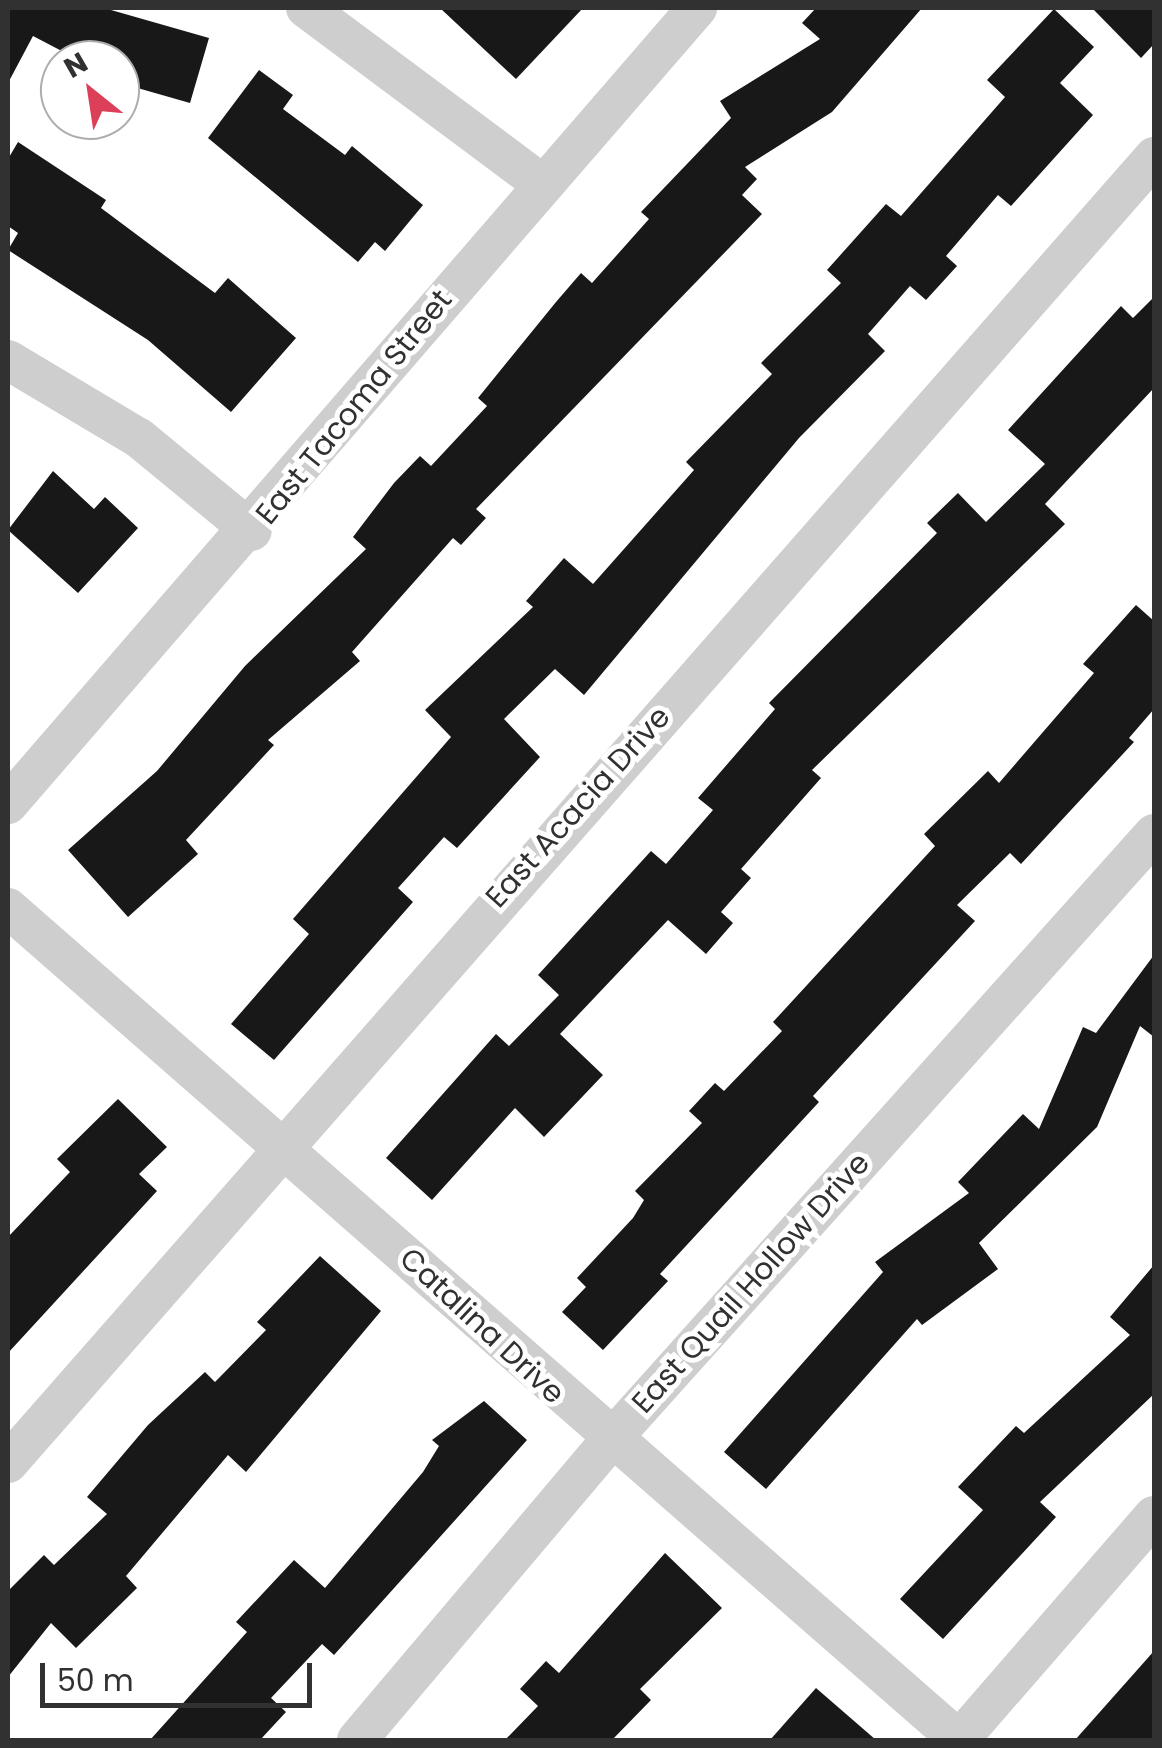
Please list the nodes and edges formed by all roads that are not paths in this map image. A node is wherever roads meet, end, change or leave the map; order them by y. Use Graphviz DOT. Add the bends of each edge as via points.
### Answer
graph roads {
  1 [pos="306,8"];
  2 [pos="698,8"];
  3 [pos="1154,157"];
  4 [pos="538,182"];
  5 [pos="8,360"];
  6 [pos="252,531"];
  7 [pos="8,804"];
  8 [pos="1154,834"];
  9 [pos="8,908"];
  10 [pos="282,1141"];
  11 [pos="608,1442"];
  12 [pos="8,1463"];
  13 [pos="1154,1516"];
  14 [pos="357,1740"];
  15 [pos="959,1740"];
  1 -- 4 [label="street"];
  2 -- 4 [label="street, East Tacoma Street"];
  3 -- 10 [label="street, East Acacia Drive"];
  4 -- 6 [label="street, East Tacoma Street"];
  5 -- 6 [label="street" via="139,438"];
  6 -- 7 [label="street, East Tacoma Street"];
  8 -- 11 [label="street, East Quail Hollow Drive"];
  9 -- 10 [label="street, Catalina Drive"];
  10 -- 11 [label="street, Catalina Drive"];
  10 -- 12 [label="street, East Acacia Drive"];
  11 -- 14 [label="street, East Quail Hollow Drive"];
  11 -- 15 [label="street, Catalina Drive"];
  13 -- 15 [label="street"];
}
